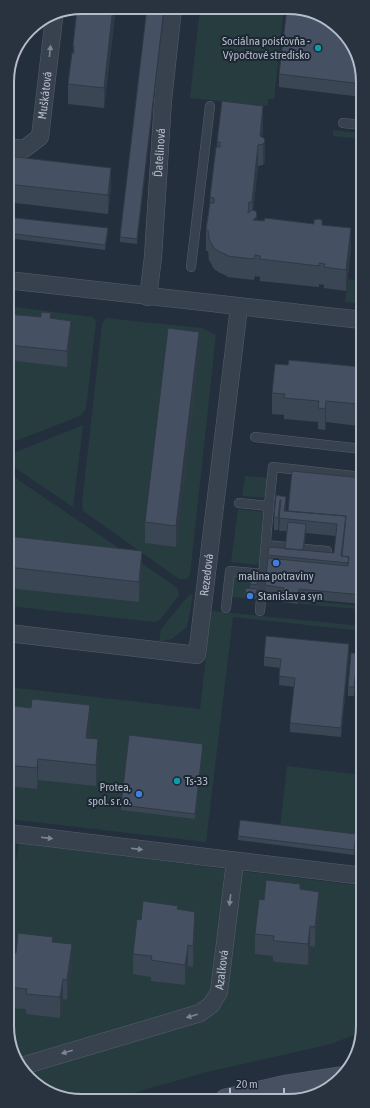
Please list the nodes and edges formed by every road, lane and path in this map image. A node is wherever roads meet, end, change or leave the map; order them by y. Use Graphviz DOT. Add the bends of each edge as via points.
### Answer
graph roads {
  1 [pos="172,14"];
  2 [pos="54,21"];
  3 [pos="210,106"];
  4 [pos="343,123"];
  5 [pos="356,124"];
  6 [pos="14,148"];
  7 [pos="191,267"];
  8 [pos="14,281"];
  9 [pos="148,297"];
  10 [pos="239,307"];
  11 [pos="356,319"];
  12 [pos="255,437"];
  13 [pos="356,448"];
  14 [pos="356,476"];
  15 [pos="239,503"];
  16 [pos="269,506"];
  17 [pos="266,545"];
  18 [pos="304,548"];
  19 [pos="285,549"];
  20 [pos="327,551"];
  21 [pos="263,574"];
  22 [pos="226,608"];
  23 [pos="260,611"];
  24 [pos="14,633"];
  25 [pos="14,834"];
  26 [pos="235,862"];
  27 [pos="356,875"];
  28 [pos="26,1065"];
  29 [pos="330,1079"];
  30 [pos="252,1094"];
  1 -- 9 [label="street, Ďatelinová"];
  6 -- 2 [label="street, Muškátová, one-way" via="24,149 40,137"];
  3 -- 7 [label="lane"];
  4 -- 5 [label="lane"];
  8 -- 9 [label="street"];
  9 -- 10 [label="street"];
  10 -- 11 [label="street"];
  10 -- 24 [label="street, Rezedová" via="197,655"];
  12 -- 13 [label="lane"];
  14 -- 16 [label="lane" via="273,467"];
  15 -- 16 [label="lane"];
  16 -- 17 [label="lane"];
  17 -- 19 [label="lane"];
  17 -- 21 [label="lane"];
  18 -- 20 [label="lane"];
  21 -- 22 [label="lane" via="230,571"];
  21 -- 23 [label="lane"];
  25 -- 26 [label="street, one-way"];
  26 -- 27 [label="street"];
  26 -- 28 [label="street, Azalková, one-way" via="219,992 211,1005 200,1013"];
  29 -- 30 [label="main road"];
}
